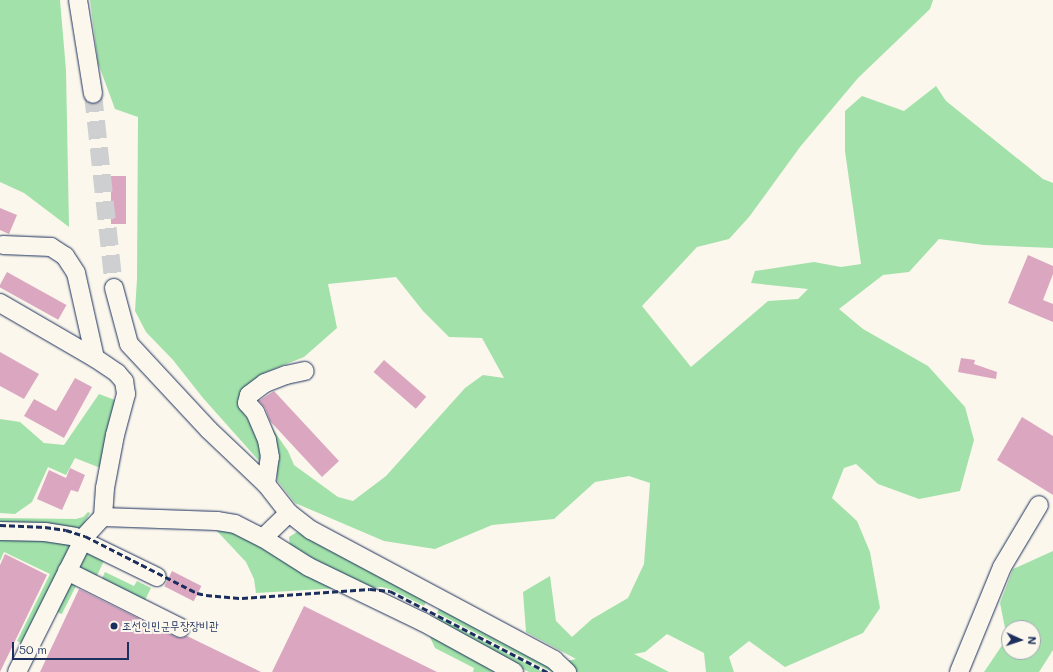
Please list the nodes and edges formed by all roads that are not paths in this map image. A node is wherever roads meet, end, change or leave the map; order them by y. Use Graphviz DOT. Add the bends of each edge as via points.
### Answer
graph roads {
  1 [pos="78,0"];
  2 [pos="92,94"];
  3 [pos="3,245"];
  4 [pos="114,288"];
  5 [pos="0,303"];
  6 [pos="95,358"];
  7 [pos="305,371"];
  8 [pos="266,484"];
  9 [pos="1039,505"];
  10 [pos="288,514"];
  11 [pos="103,517"];
  12 [pos="0,531"];
  13 [pos="262,538"];
  14 [pos="83,541"];
  15 [pos="67,572"];
  16 [pos="158,577"];
  17 [pos="436,598"];
  18 [pos="423,622"];
  19 [pos="181,628"];
  20 [pos="17,672"];
  21 [pos="514,672"];
  22 [pos="567,672"];
  23 [pos="959,672"];
  1 -- 2 [label="street"];
  3 -- 6 [label="street" via="51,247 65,256 76,273"];
  4 -- 8 [label="street" via="129,344 209,430"];
  5 -- 6 [label="street"];
  6 -- 11 [label="street" via="124,381 126,394 105,488"];
  7 -- 8 [label="street" via="265,383 249,395 247,403 255,412 267,440 270,457"];
  8 -- 10 [label="street"];
  9 -- 23 [label="street" via="1002,567"];
  10 -- 13 [label="street"];
  10 -- 17 [label="street" via="310,530"];
  11 -- 13 [label="street" via="217,521 235,524"];
  11 -- 14 [label="street"];
  12 -- 14 [label="street" via="45,532"];
  13 -- 18 [label="street" via="309,567"];
  14 -- 15 [label="street"];
  14 -- 16 [label="street"];
  15 -- 19 [label="street"];
  15 -- 20 [label="street"];
  17 -- 18 [label="street"];
  17 -- 22 [label="street" via="554,660"];
  18 -- 21 [label="street"];
}
